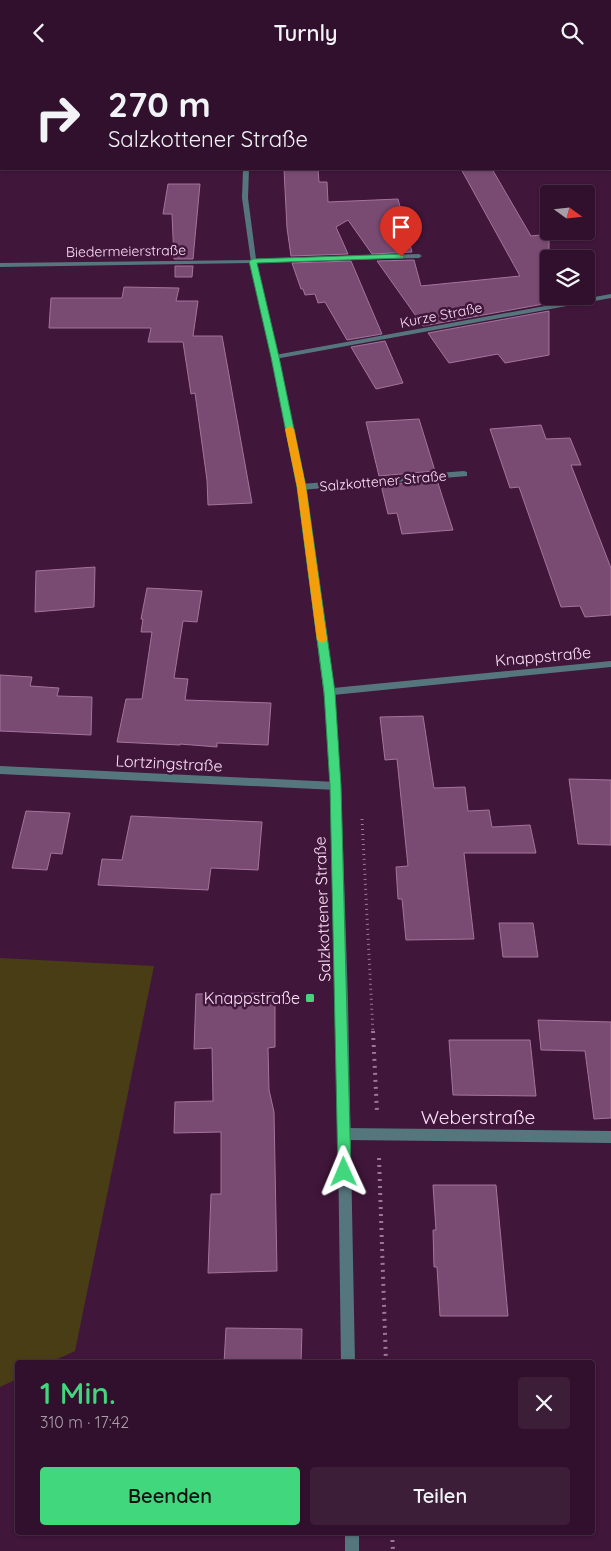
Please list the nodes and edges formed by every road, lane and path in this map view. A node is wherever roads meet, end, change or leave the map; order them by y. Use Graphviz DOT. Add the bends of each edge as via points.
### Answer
graph roads {
  1 [pos="246,170"];
  2 [pos="419,256"];
  3 [pos="253,261"];
  4 [pos="0,265"];
  5 [pos="611,296"];
  6 [pos="275,357"];
  7 [pos="464,474"];
  8 [pos="302,487"];
  9 [pos="611,664"];
  10 [pos="329,692"];
  11 [pos="0,770"];
  12 [pos="336,786"];
  13 [pos="362,816"];
  14 [pos="344,1134"];
  15 [pos="378,1135"];
  16 [pos="611,1137"];
  17 [pos="348,1360"];
  18 [pos="386,1360"];
  19 [pos="352,1535"];
  20 [pos="392,1535"];
  21 [pos="352,1551"];
  22 [pos="393,1551"];
  1 -- 3 [label="street, Salzkottener Straße" via="245,199"];
  2 -- 3 [label="street"];
  3 -- 4 [label="street, Biedermeierstraße"];
  3 -- 6 [label="street, Salzkottener Straße"];
  5 -- 6 [label="street, Kurze Straße"];
  6 -- 8 [label="street, Salzkottener Straße"];
  7 -- 8 [label="street, Salzkottener Straße"];
  8 -- 10 [label="street, Salzkottener Straße"];
  9 -- 10 [label="street, Knappstraße"];
  10 -- 12 [label="street, Salzkottener Straße"];
  11 -- 12 [label="street, Lortzingstraße"];
  12 -- 14 [label="street, Salzkottener Straße"];
  13 -- 15 [label="path"];
  14 -- 15 [label="street, Weberstraße"];
  14 -- 17 [label="street, Salzkottener Straße"];
  15 -- 16 [label="street, Weberstraße"];
  15 -- 18 [label="path"];
  19 -- 21 [label="street"];
  20 -- 22 [label="path"];
}
